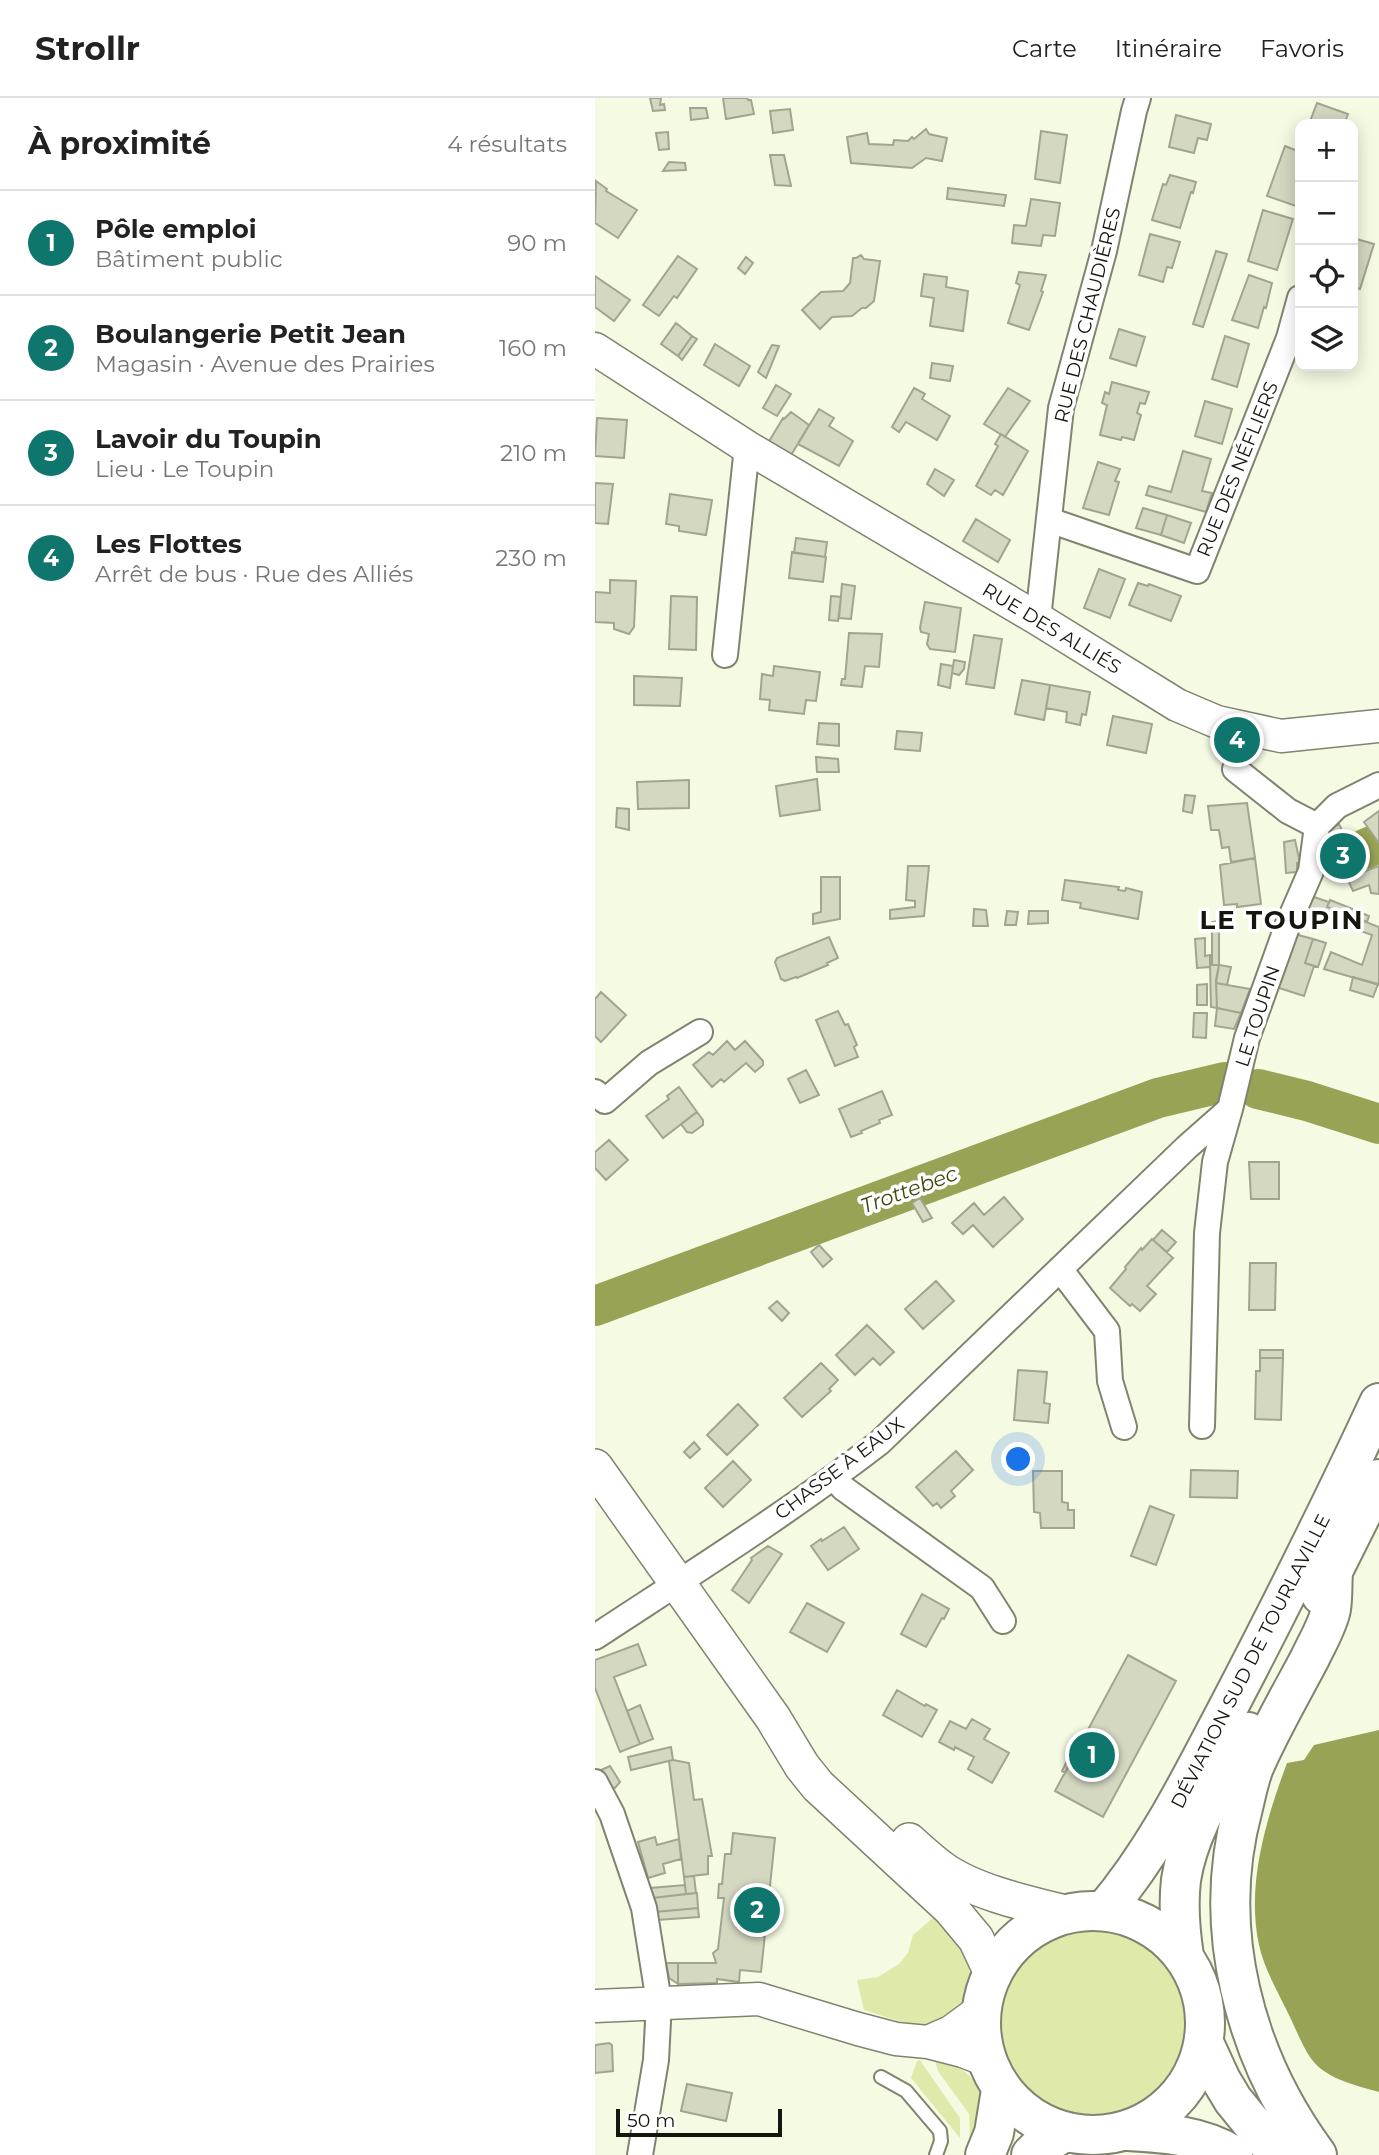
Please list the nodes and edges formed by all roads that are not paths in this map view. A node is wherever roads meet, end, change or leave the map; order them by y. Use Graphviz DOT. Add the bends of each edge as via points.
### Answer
graph roads {
  1 [pos="1138,98"];
  2 [pos="1297,308"];
  3 [pos="597,356"];
  4 [pos="747,447"];
  5 [pos="1049,520"];
  6 [pos="1038,619"];
  7 [pos="725,655"];
  8 [pos="1379,726"];
  9 [pos="1235,769"];
  10 [pos="1379,785"];
  11 [pos="1317,826"];
  12 [pos="701,1032"];
  13 [pos="1234,1094"];
  14 [pos="598,1101"];
  15 [pos="1059,1269"];
  16 [pos="1379,1402"];
  17 [pos="1202,1426"];
  18 [pos="1125,1427"];
  19 [pos="595,1467"];
  20 [pos="834,1477"];
  21 [pos="1379,1479"];
  22 [pos="1333,1572"];
  23 [pos="678,1583"];
  24 [pos="1003,1621"];
  25 [pos="595,1637"];
  26 [pos="773,1718"];
  27 [pos="595,1782"];
  28 [pos="1104,1910"];
  29 [pos="1066,1913"];
  30 [pos="1184,1956"];
  31 [pos="992,1973"];
  32 [pos="659,2002"];
  33 [pos="595,2006"];
  34 [pos="981,2010"];
  35 [pos="929,2042"];
  36 [pos="1204,2043"];
  37 [pos="994,2075"];
  38 [pos="881,2077"];
  39 [pos="1127,2131"];
  40 [pos="1063,2133"];
  41 [pos="641,2155"];
  42 [pos="936,2155"];
  43 [pos="985,2155"];
  44 [pos="1031,2155"];
  45 [pos="1233,2155"];
  46 [pos="1278,2155"];
  47 [pos="1317,2155"];
  1 -- 5 [label="street, RUE DES CHAUDIÈRES" via="1104,251 1061,408"];
  2 -- 5 [label="street, RUE DES NÉFLIERS" via="1197,570"];
  3 -- 4 [label="street, RUE DES ALLIÉS"];
  4 -- 6 [label="street, RUE DES ALLIÉS"];
  4 -- 7 [label="street"];
  5 -- 6 [label="street, RUE DES CHAUDIÈRES"];
  6 -- 8 [label="street, RUE DES ALLIÉS" via="1177,705 1217,722 1281,736"];
  9 -- 11 [label="street" via="1287,811"];
  10 -- 11 [label="street" via="1337,806"];
  11 -- 13 [label="street, LE TOUPIN" via="1311,871 1247,1038"];
  12 -- 14 [label="street"];
  13 -- 15 [label="street, CHASSE À EAUX" via="1187,1147"];
  13 -- 17 [label="street" via="1215,1162 1207,1233"];
  15 -- 18 [label="street" via="1107,1331 1111,1381"];
  15 -- 20 [label="street, CHASSE À EAUX" via="879,1443"];
  16 -- 28 [label="main road, DÉVIATION SUD DE TOURLAVILLE" via="1197,1767 1160,1833"];
  19 -- 23 [label="main road"];
  20 -- 23 [label="street, CHASSE À EAUX"];
  20 -- 24 [label="street" via="982,1588"];
  21 -- 22 [label="main road, DÉVIATION SUD DE TOURLAVILLE"];
  22 -- 30 [label="main road, DÉVIATION SUD DE TOURLAVILLE" via="1200,1821 1181,1879 1179,1923"];
  22 -- 47 [label="main road" via="1331,1611 1253,1769 1231,1864 1229,1915 1234,1960 1255,2040 1271,2079"];
  23 -- 25 [label="street, CHASSE À EAUX"];
  23 -- 26 [label="main road"];
  26 -- 29 [label="main road" via="944,1871 1009,1898"];
  26 -- 31 [label="main road" via="818,1786 951,1909 974,1936"];
  27 -- 32 [label="street" via="612,1814 644,1908"];
  28 -- 29 [label="main road"];
  28 -- 30 [label="main road" via="1134,1918 1162,1933"];
  29 -- 31 [label="main road" via="1027,1933 1010,1947"];
  30 -- 36 [label="main road" via="1206,2012"];
  31 -- 34 [label="main road"];
  32 -- 33 [label="street"];
  32 -- 35 [label="street" via="759,1999 896,2039"];
  32 -- 41 [label="street" via="656,2060"];
  34 -- 35 [label="street"];
  34 -- 37 [label="main road" via="981,2035"];
  35 -- 37 [label="street" via="963,2051"];
  36 -- 39 [label="main road" via="1195,2072 1178,2098 1155,2118"];
  36 -- 46 [label="main road" via="1233,2100"];
  37 -- 40 [label="main road" via="1019,2109"];
  37 -- 43 [label="main road" via="994,2133"];
  38 -- 42 [label="lane" via="906,2091 940,2131"];
  39 -- 40 [label="main road" via="1095,2136"];
  39 -- 45 [label="main road" via="1201,2141"];
  40 -- 44 [label="main road"];
}
